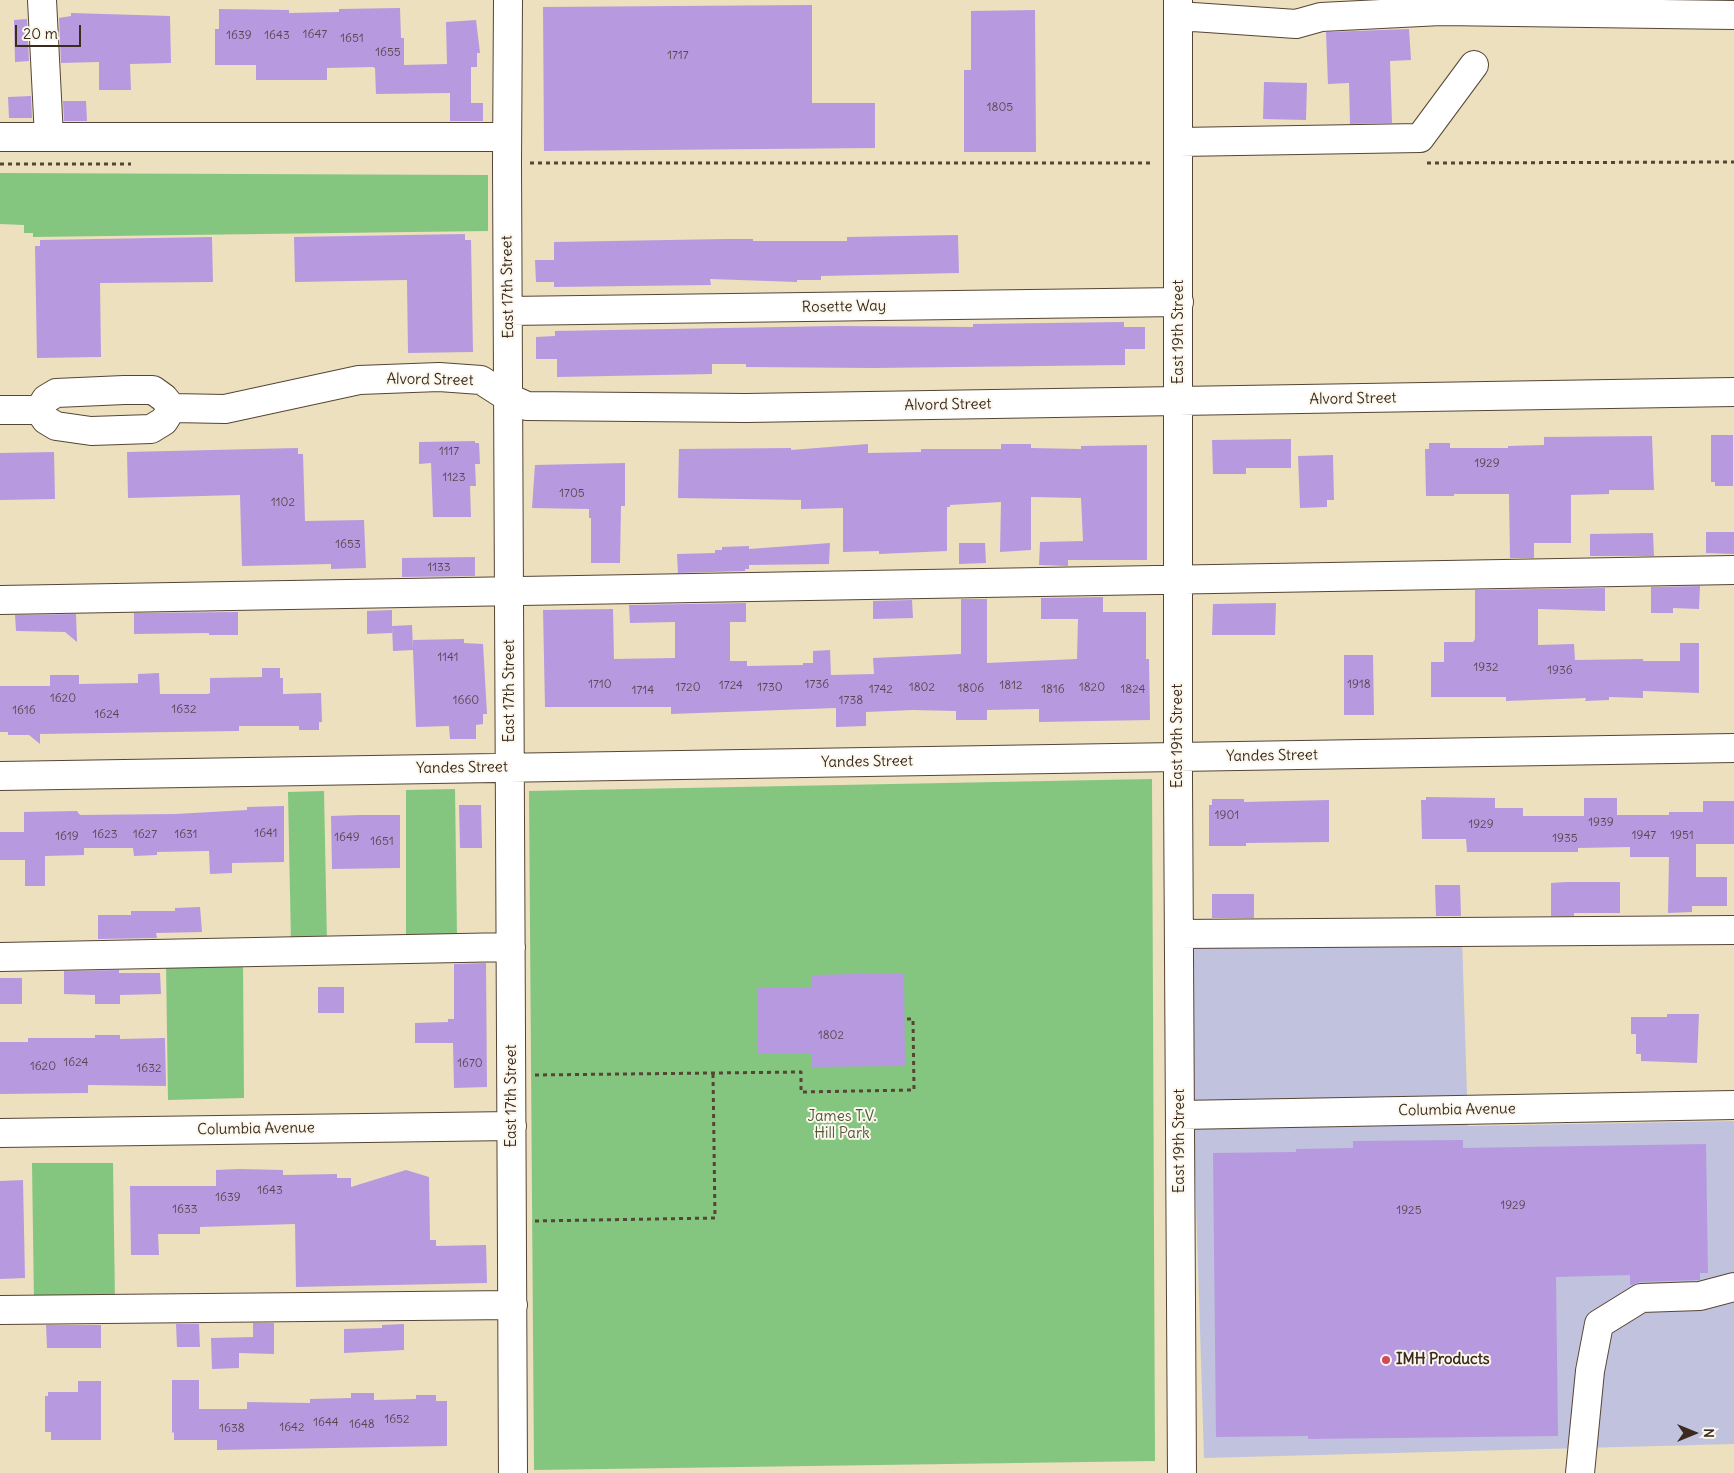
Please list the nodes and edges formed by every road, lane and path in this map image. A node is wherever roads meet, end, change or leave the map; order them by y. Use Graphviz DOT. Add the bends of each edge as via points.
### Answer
graph roads {
  1 [pos="42,0"];
  2 [pos="508,0"];
  3 [pos="1178,8"];
  4 [pos="1734,15"];
  5 [pos="1474,65"];
  6 [pos="0,137"];
  7 [pos="49,137"];
  8 [pos="507,137"];
  9 [pos="1179,142"];
  10 [pos="1734,162"];
  11 [pos="530,163"];
  12 [pos="1162,163"];
  13 [pos="1425,163"];
  14 [pos="1179,302"];
  15 [pos="508,311"];
  16 [pos="1734,392"];
  17 [pos="509,398"];
  18 [pos="1179,402"];
  19 [pos="172,408"];
  20 [pos="0,410"];
  21 [pos="39,410"];
  22 [pos="1734,570"];
  23 [pos="1179,580"];
  24 [pos="510,590"];
  25 [pos="0,600"];
  26 [pos="1734,748"];
  27 [pos="1178,758"];
  28 [pos="510,767"];
  29 [pos="0,776"];
  30 [pos="1734,930"];
  31 [pos="1179,934"];
  32 [pos="511,947"];
  33 [pos="0,957"];
  34 [pos="904,1018"];
  35 [pos="713,1073"];
  36 [pos="526,1075"];
  37 [pos="1734,1105"];
  38 [pos="1180,1115"];
  39 [pos="512,1126"];
  40 [pos="0,1133"];
  41 [pos="526,1221"];
  42 [pos="1734,1287"];
  43 [pos="513,1305"];
  44 [pos="0,1310"];
  45 [pos="513,1473"];
  46 [pos="1182,1473"];
  47 [pos="1580,1473"];
  1 -- 7 [label="street"];
  2 -- 8 [label="street, East 17th Street"];
  3 -- 4 [label="street" via="1296,24 1320,17 1441,11"];
  3 -- 9 [label="street, East 19th Street"];
  5 -- 9 [label="street" via="1420,138"];
  6 -- 7 [label="street"];
  7 -- 8 [label="street"];
  8 -- 15 [label="street, East 17th Street"];
  9 -- 14 [label="street, East 19th Street"];
  10 -- 13 [label="path"];
  11 -- 12 [label="path"];
  14 -- 15 [label="street, Rosette Way"];
  14 -- 18 [label="street, East 19th Street"];
  15 -- 17 [label="street, East 17th Street"];
  16 -- 18 [label="street, Alvord Street"];
  17 -- 18 [label="street, Alvord Street" via="526,406 746,408"];
  17 -- 19 [label="street, Alvord Street" via="481,380 411,378 359,380 225,409"];
  17 -- 24 [label="street, East 17th Street"];
  18 -- 23 [label="street, East 19th Street"];
  19 -- 21 [label="street" via="153,390 124,390 56,393 46,399"];
  19 -- 21 [label="street" via="164,421 151,429 91,430 56,426"];
  20 -- 21 [label="street"];
  22 -- 23 [label="street"];
  23 -- 24 [label="street"];
  23 -- 27 [label="street, East 19th Street"];
  24 -- 25 [label="street"];
  24 -- 28 [label="street, East 17th Street"];
  26 -- 27 [label="street, Yandes Street"];
  27 -- 28 [label="street, Yandes Street"];
  27 -- 31 [label="street, East 19th Street"];
  28 -- 29 [label="street, Yandes Street"];
  28 -- 32 [label="street, East 17th Street"];
  30 -- 31 [label="street"];
  31 -- 38 [label="street, East 19th Street"];
  32 -- 33 [label="street"];
  32 -- 39 [label="street, East 17th Street"];
  34 -- 35 [label="path" via="913,1018 914,1090 801,1092 801,1072"];
  35 -- 36 [label="path"];
  35 -- 41 [label="path" via="715,1218"];
  37 -- 38 [label="street, Columbia Avenue"];
  38 -- 46 [label="street, East 19th Street"];
  39 -- 40 [label="street, Columbia Avenue"];
  39 -- 43 [label="street, East 17th Street"];
  42 -- 47 [label="street" via="1700,1296 1641,1298 1599,1324 1590,1371"];
  43 -- 44 [label="street"];
  43 -- 45 [label="street, East 17th Street"];
}
